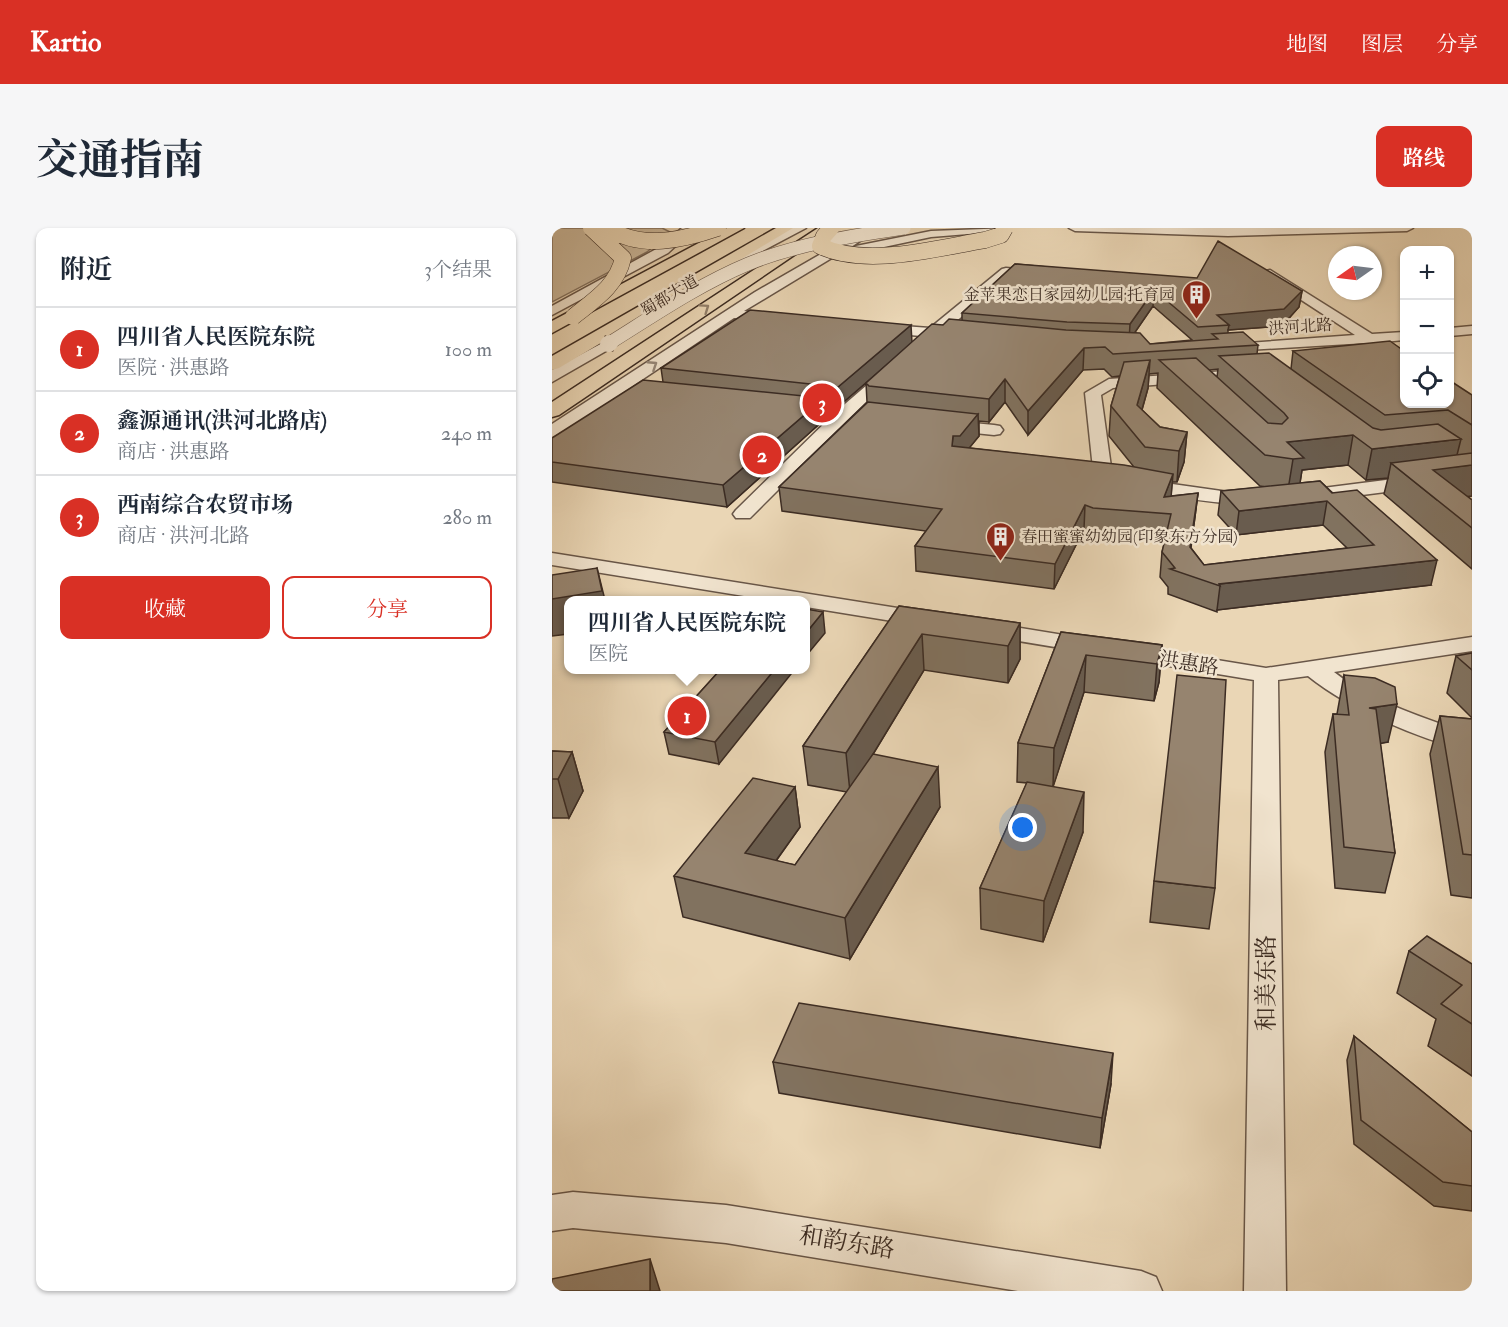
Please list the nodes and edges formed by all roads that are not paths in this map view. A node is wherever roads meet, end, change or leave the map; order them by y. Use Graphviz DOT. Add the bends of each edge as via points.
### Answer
graph roads {
  1 [pos="591,228"];
  2 [pos="608,228"];
  3 [pos="718,228"];
  4 [pos="737,228"];
  5 [pos="766,228"];
  6 [pos="786,228"];
  7 [pos="800,228"];
  8 [pos="829,228"];
  9 [pos="874,228"];
  10 [pos="904,228"];
  11 [pos="1005,228"];
  12 [pos="1075,228"];
  13 [pos="1407,228"];
  14 [pos="683,230"];
  15 [pos="1206,232"];
  16 [pos="1225,245"];
  17 [pos="819,260"];
  18 [pos="1254,264"];
  19 [pos="704,268"];
  20 [pos="1052,275"];
  21 [pos="552,311"];
  22 [pos="731,314"];
  23 [pos="573,317"];
  24 [pos="791,320"];
  25 [pos="862,327"];
  26 [pos="552,328"];
  27 [pos="1472,330"];
  28 [pos="1454,332"];
  29 [pos="933,333"];
  30 [pos="1400,336"];
  31 [pos="977,337"];
  32 [pos="1371,339"];
  33 [pos="552,348"];
  34 [pos="1201,350"];
  35 [pos="1400,358"];
  36 [pos="552,365"];
  37 [pos="1269,373"];
  38 [pos="552,377"];
  39 [pos="1197,377"];
  40 [pos="617,389"];
  41 [pos="641,392"];
  42 [pos="1213,393"];
  43 [pos="552,411"];
  44 [pos="820,412"];
  45 [pos="844,414"];
  46 [pos="867,417"];
  47 [pos="925,423"];
  48 [pos="994,430"];
  49 [pos="552,432"];
  50 [pos="1454,458"];
  51 [pos="1472,473"];
  52 [pos="1296,498"];
  53 [pos="1273,500"];
  54 [pos="743,514"];
  55 [pos="552,559"];
  56 [pos="781,596"];
  57 [pos="810,601"];
  58 [pos="1472,644"];
  59 [pos="1313,668"];
  60 [pos="1266,675"];
  61 [pos="1472,744"];
  62 [pos="552,1213"];
  63 [pos="1141,1291"];
  64 [pos="1265,1291"];
  1 -- 23 [label="main road, bridge" via="623,258 622,266 613,283"];
  2 -- 3 [label="main road, bridge" via="614,234 646,240 686,238"];
  4 -- 23 [label="main road, bridge"];
  5 -- 19 [label="main road, 蜀都大道"];
  6 -- 19 [label="main road, 蜀都大道"];
  7 -- 36 [label="street" via="710,274"];
  8 -- 11 [label="main road, bridge" via="820,246 824,250 874,255 985,240 1000,235"];
  43 -- 8 [label="main road, one-way, bridge" via="763,268"];
  9 -- 17 [label="street"];
  10 -- 38 [label="street, bridge" via="808,245 749,264 681,299"];
  11 -- 17 [label="street" via="898,239"];
  12 -- 15 [label="street"];
  13 -- 15 [label="street"];
  14 -- 21 [label="street" via="664,250"];
  15 -- 16 [label="street"];
  17 -- 22 [label="street"];
  18 -- 32 [label="street"];
  19 -- 33 [label="main road, 蜀都大道"];
  19 -- 36 [label="main road, 蜀都大道"];
  20 -- 29 [label="street" via="1006,272"];
  22 -- 24 [label="street"];
  40 -- 22 [label="street, one-way"];
  23 -- 26 [label="main road"];
  25 -- 29 [label="street"];
  27 -- 28 [label="street"];
  29 -- 31 [label="street"];
  29 -- 45 [label="street"];
  30 -- 32 [label="street, 洪河北路"];
  32 -- 34 [label="street, 洪河北路"];
  32 -- 35 [label="street"];
  37 -- 39 [label="street"];
  39 -- 42 [label="street"];
  39 -- 53 [label="street" via="1109,384 1093,393 1102,469 1134,484 1261,502"];
  40 -- 41 [label="street"];
  40 -- 49 [label="street"];
  44 -- 45 [label="street"];
  45 -- 46 [label="street"];
  45 -- 54 [label="street"];
  47 -- 48 [label="street"];
  50 -- 51 [label="street"];
  51 -- 52 [label="street"];
  55 -- 56 [label="street, 洪惠路"];
  57 -- 60 [label="street, 洪惠路"];
  58 -- 59 [label="street, 洪惠路"];
  59 -- 60 [label="street, 洪惠路"];
  59 -- 61 [label="street" via="1327,680 1386,710"];
  60 -- 64 [label="street, 和美东路"];
  62 -- 63 [label="street, 和韵东路" via="573,1210 726,1224"];
}
